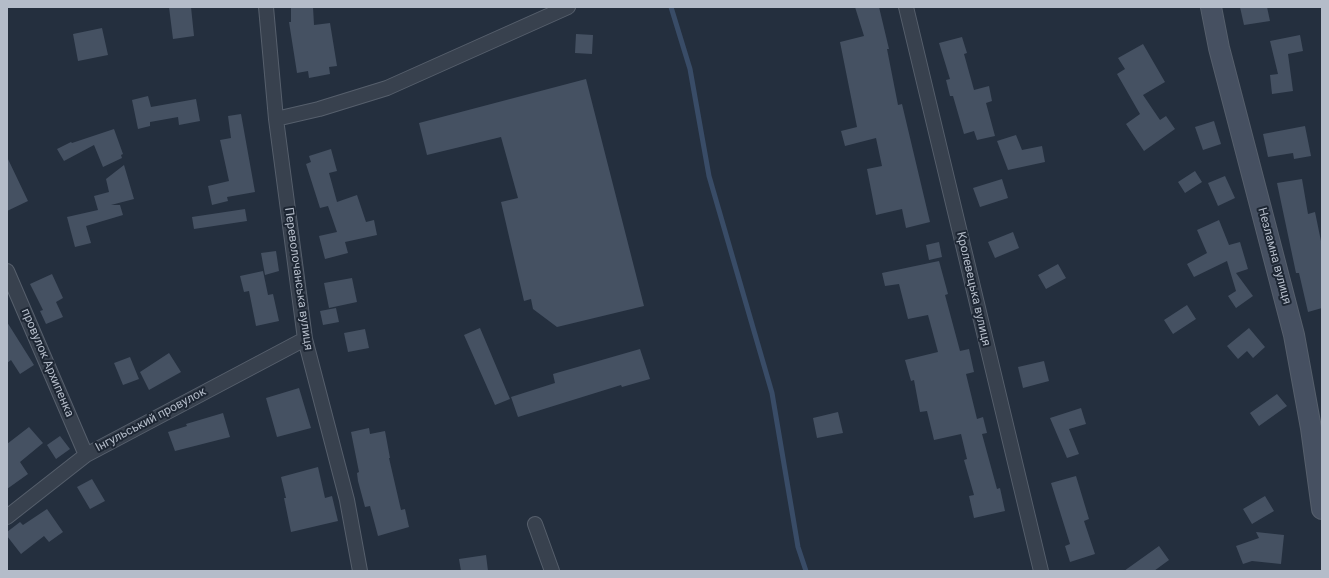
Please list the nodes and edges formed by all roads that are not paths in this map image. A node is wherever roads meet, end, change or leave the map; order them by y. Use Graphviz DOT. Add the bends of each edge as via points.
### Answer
graph roads {
  1 [pos="266,7"];
  2 [pos="568,7"];
  3 [pos="906,7"];
  4 [pos="1211,7"];
  5 [pos="276,119"];
  6 [pos="7,272"];
  7 [pos="305,339"];
  8 [pos="86,455"];
  9 [pos="1322,509"];
  10 [pos="7,517"];
  11 [pos="535,524"];
  12 [pos="360,571"];
  13 [pos="552,571"];
  14 [pos="1041,571"];
  1 -- 5 [label="street, Переволочанська вулиця"];
  2 -- 5 [label="street" via="387,88 319,110"];
  3 -- 14 [label="street, Кролевецька вулиця"];
  4 -- 9 [label="street, Незламна вулиця" via="1219,48 1294,335 1311,428"];
  5 -- 7 [label="street, Переволочанська вулиця"];
  6 -- 8 [label="street, провулок Архипенка"];
  7 -- 8 [label="street, Інгульський провулок"];
  7 -- 12 [label="street, Переволочанська вулиця" via="347,500"];
  8 -- 10 [label="street, Інгульський провулок"];
  11 -- 13 [label="street"];
}
